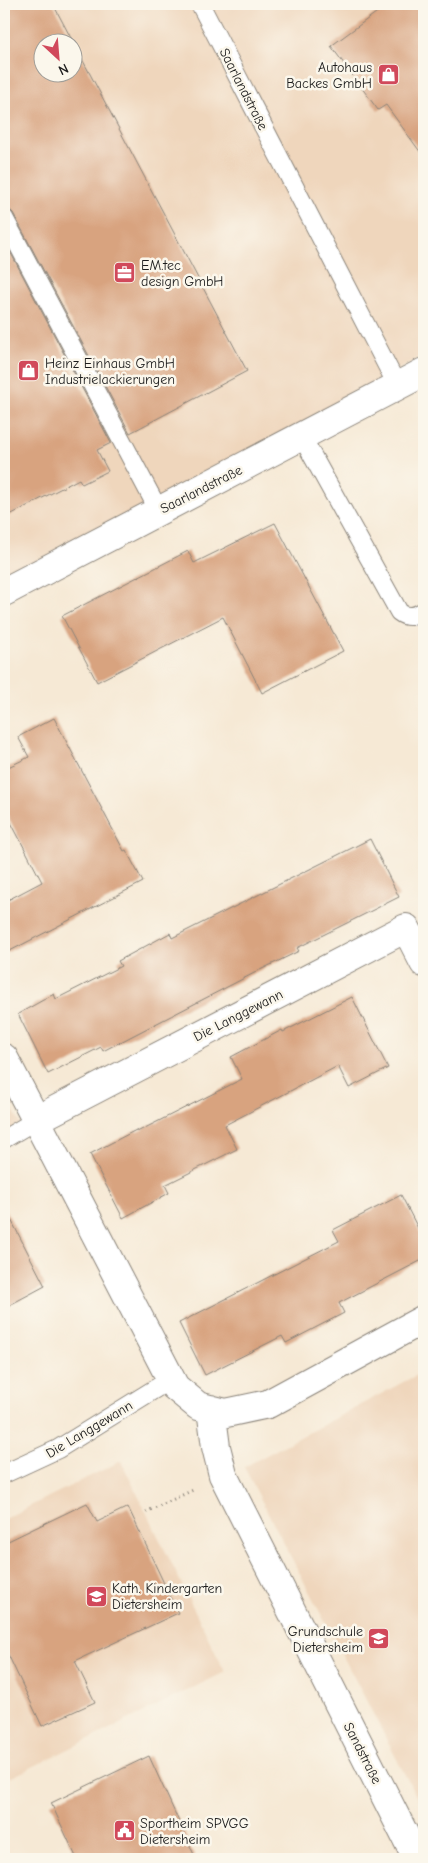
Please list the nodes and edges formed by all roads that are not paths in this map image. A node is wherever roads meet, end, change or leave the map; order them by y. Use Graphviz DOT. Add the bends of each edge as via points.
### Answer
graph roads {
  1 [pos="200,4"];
  2 [pos="4,218"];
  3 [pos="424,372"];
  4 [pos="398,386"];
  5 [pos="302,437"];
  6 [pos="159,511"];
  7 [pos="4,592"];
  8 [pos="424,611"];
  9 [pos="424,963"];
  10 [pos="4,1058"];
  11 [pos="36,1120"];
  12 [pos="4,1139"];
  13 [pos="424,1319"];
  14 [pos="171,1379"];
  15 [pos="211,1409"];
  16 [pos="4,1474"];
  17 [pos="417,1859"];
  1 -- 4 [label="lane, Saarlandstraße"];
  2 -- 6 [label="lane"];
  3 -- 4 [label="street, Saarlandstraße"];
  4 -- 5 [label="street, Saarlandstraße"];
  5 -- 6 [label="street, Saarlandstraße"];
  5 -- 8 [label="lane" via="400,612 410,617"];
  6 -- 7 [label="street, Saarlandstraße"];
  9 -- 11 [label="street, Die Langgewann" via="406,928"];
  10 -- 11 [label="street"];
  11 -- 12 [label="lane, Die Langgewann"];
  11 -- 14 [label="street"];
  13 -- 15 [label="street" via="268,1404 226,1413"];
  14 -- 15 [label="street" via="175,1387 198,1406"];
  14 -- 16 [label="lane, Die Langgewann" via="58,1449"];
  15 -- 17 [label="street, Sandstraße" via="223,1475 286,1618 310,1647"];
}
